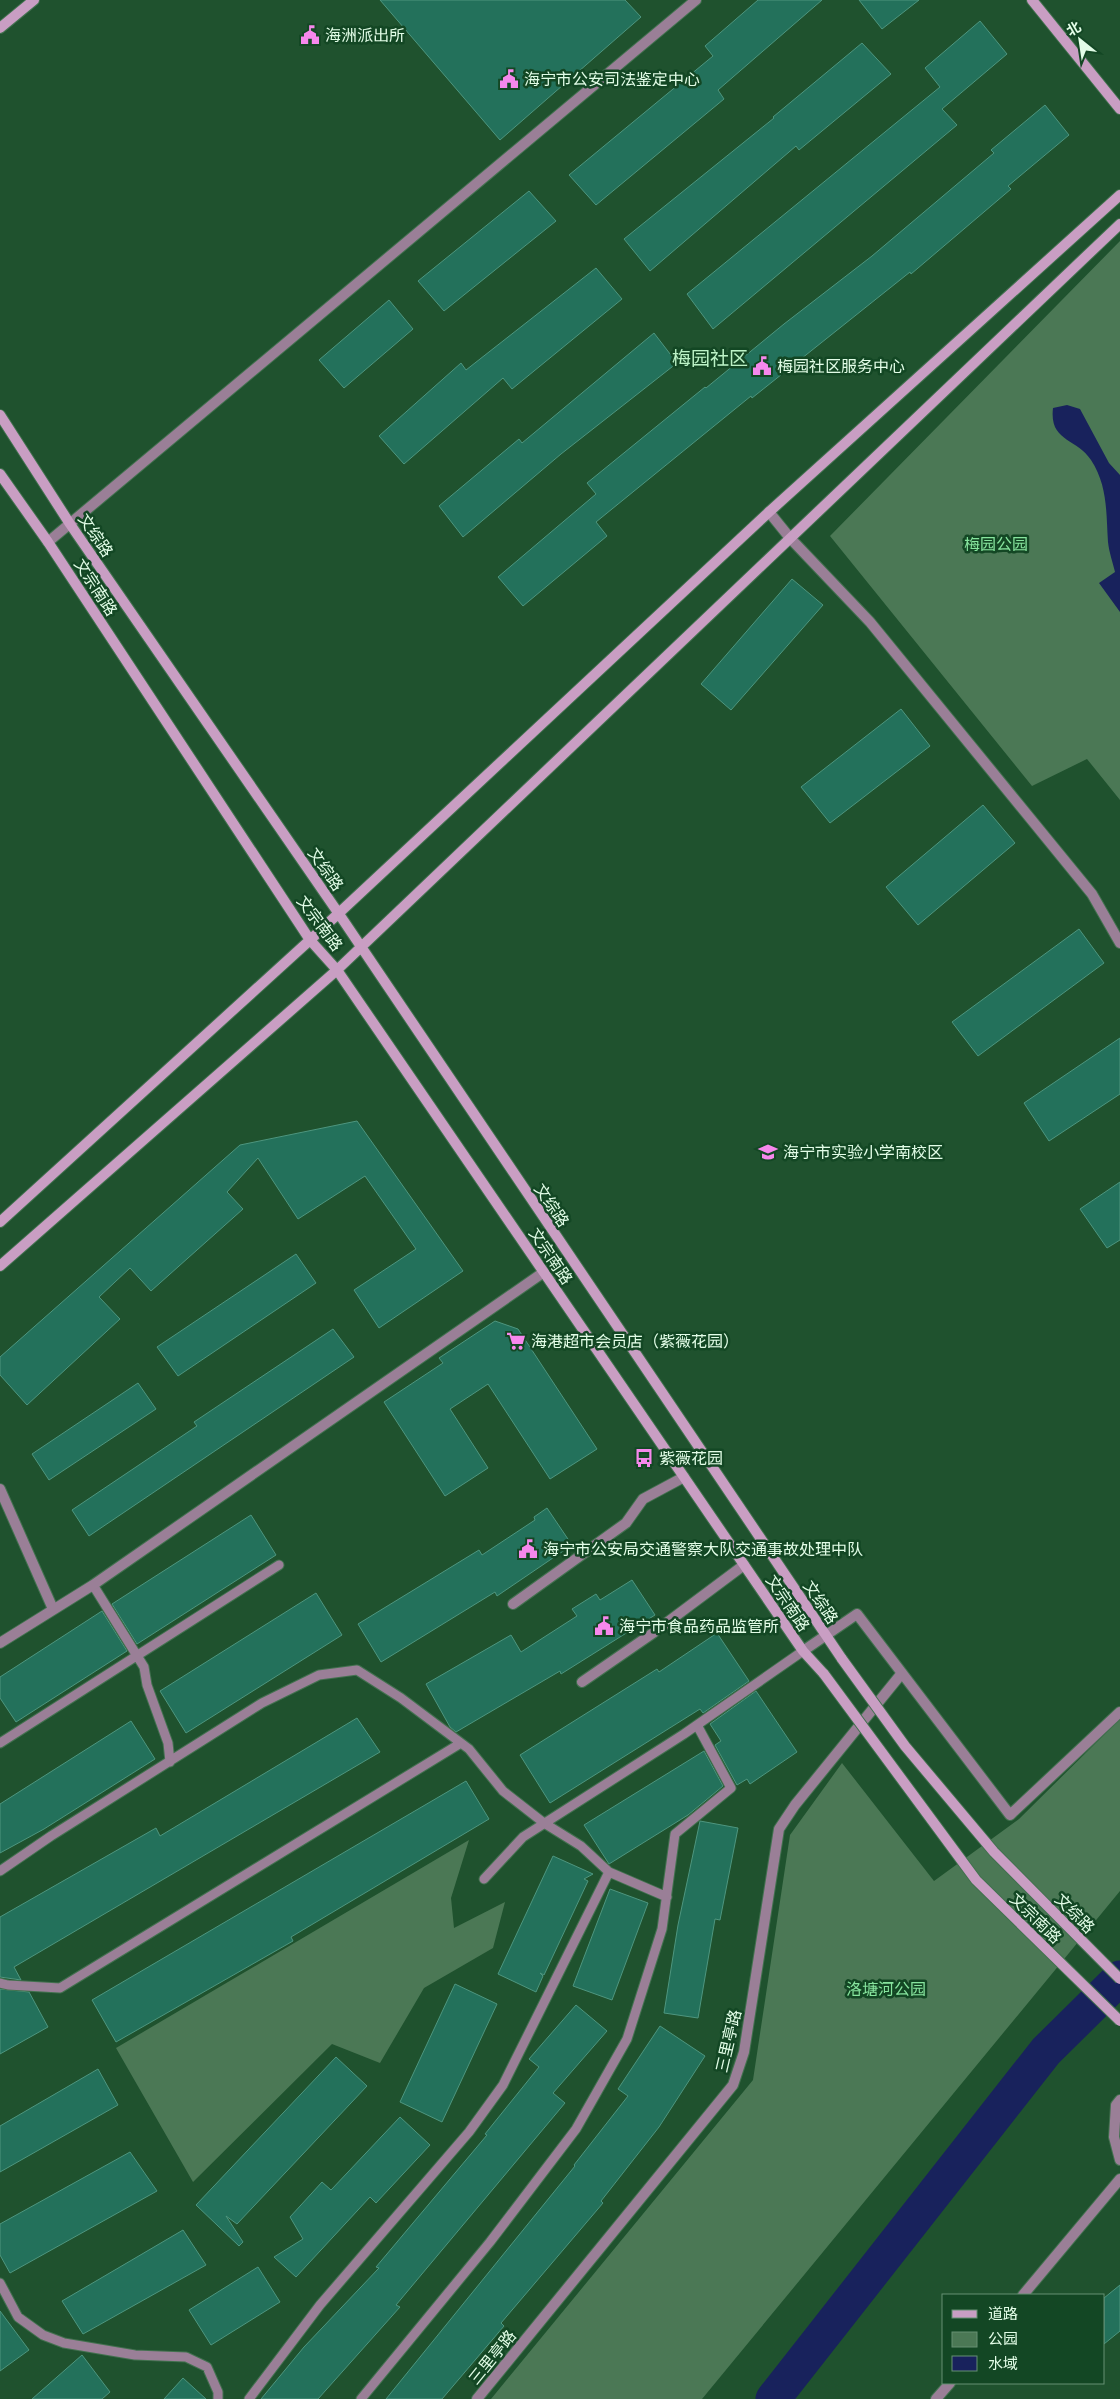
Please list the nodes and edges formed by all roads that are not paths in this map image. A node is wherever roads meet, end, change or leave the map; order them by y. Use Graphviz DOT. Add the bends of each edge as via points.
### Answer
graph roads {
  1 [pos="34,0"];
  2 [pos="696,0"];
  3 [pos="1032,0"];
  4 [pos="0,28"];
  5 [pos="1120,110"];
  6 [pos="1120,195"];
  7 [pos="1120,224"];
  8 [pos="0,415"];
  9 [pos="0,474"];
  10 [pos="769,512"];
  11 [pos="70,524"];
  12 [pos="790,538"];
  13 [pos="48,542"];
  14 [pos="339,914"];
  15 [pos="310,940"];
  16 [pos="1120,943"];
  17 [pos="361,948"];
  18 [pos="337,970"];
  19 [pos="0,1222"];
  20 [pos="0,1266"];
  21 [pos="544,1272"];
  22 [pos="684,1477"];
  23 [pos="0,1489"];
  24 [pos="279,1565"];
  25 [pos="744,1565"];
  26 [pos="92,1585"];
  27 [pos="513,1604"];
  28 [pos="53,1608"];
  29 [pos="825,1636"];
  30 [pos="0,1643"];
  31 [pos="803,1651"];
  32 [pos="137,1656"];
  33 [pos="902,1673"];
  34 [pos="582,1682"];
  35 [pos="1120,1712"];
  36 [pos="697,1725"];
  37 [pos="0,1743"];
  38 [pos="461,1743"];
  39 [pos="170,1762"];
  40 [pos="544,1823"];
  41 [pos="0,1871"];
  42 [pos="609,1872"];
  43 [pos="484,1879"];
  44 [pos="667,1897"];
  45 [pos="1120,1979"];
  46 [pos="0,1982"];
  47 [pos="1120,2021"];
  48 [pos="1120,2100"];
  49 [pos="1120,2160"];
  50 [pos="1120,2179"];
  51 [pos="0,2283"];
  52 [pos="1024,2294"];
  53 [pos="949,2384"];
  54 [pos="218,2399"];
  55 [pos="249,2399"];
  56 [pos="361,2399"];
  57 [pos="476,2399"];
  58 [pos="936,2399"];
  1 -- 4 [label="main road"];
  2 -- 11 [label="street"];
  3 -- 5 [label="main road"];
  6 -- 10 [label="main road"];
  7 -- 12 [label="main road"];
  8 -- 11 [label="main road, 文综路"];
  9 -- 13 [label="main road, 文宗南路"];
  10 -- 12 [label="street"];
  10 -- 14 [label="main road"];
  11 -- 13 [label="street"];
  11 -- 14 [label="main road, 文综路"];
  12 -- 16 [label="street" via="870,622 1086,886"];
  12 -- 17 [label="main road"];
  13 -- 15 [label="main road, 文宗南路"];
  14 -- 15 [label="main road"];
  14 -- 17 [label="main road, 文综路"];
  15 -- 18 [label="main road, 文宗南路"];
  15 -- 19 [label="main road"];
  17 -- 18 [label="main road"];
  17 -- 29 [label="main road, 文综路"];
  18 -- 20 [label="main road"];
  18 -- 21 [label="main road, 文宗南路"];
  21 -- 22 [label="main road, 文宗南路"];
  21 -- 26 [label="street"];
  22 -- 25 [label="main road, 文宗南路"];
  22 -- 27 [label="street" via="642,1499 626,1523"];
  23 -- 28 [label="street"];
  24 -- 32 [label="lane"];
  25 -- 31 [label="main road, 文宗南路"];
  25 -- 34 [label="street"];
  26 -- 28 [label="street"];
  26 -- 32 [label="lane"];
  28 -- 30 [label="street"];
  29 -- 31 [label="street"];
  29 -- 33 [label="street" via="857,1614"];
  29 -- 45 [label="main road, 文综路, bridge" via="905,1746 994,1852"];
  31 -- 36 [label="lane"];
  31 -- 47 [label="main road, 文宗南路, bridge" via="824,1674 976,1880"];
  32 -- 37 [label="lane"];
  32 -- 39 [label="lane" via="144,1667 147,1685 168,1743"];
  33 -- 35 [label="street" via="1010,1815"];
  33 -- 57 [label="street, 三里亭路" via="779,1829 744,2052 733,2085"];
  36 -- 40 [label="lane"];
  36 -- 44 [label="lane" via="731,1788 675,1834"];
  38 -- 39 [label="lane" via="357,1670 319,1676 262,1703"];
  38 -- 40 [label="lane" via="503,1791"];
  38 -- 46 [label="lane" via="60,1988"];
  39 -- 41 [label="lane"];
  40 -- 42 [label="lane" via="581,1846"];
  40 -- 43 [label="lane" via="523,1837"];
  42 -- 44 [label="lane"];
  42 -- 55 [label="lane" via="503,2085 468,2132 320,2306"];
  44 -- 56 [label="lane" via="662,1929 627,2039 576,2129 490,2242"];
  48 -- 49 [label="street" via="1116,2104 1114,2137"];
  50 -- 52 [label="street"];
  51 -- 54 [label="lane" via="18,2317 43,2335 64,2343 135,2355 186,2358 207,2367"];
  53 -- 58 [label="street"];
}
